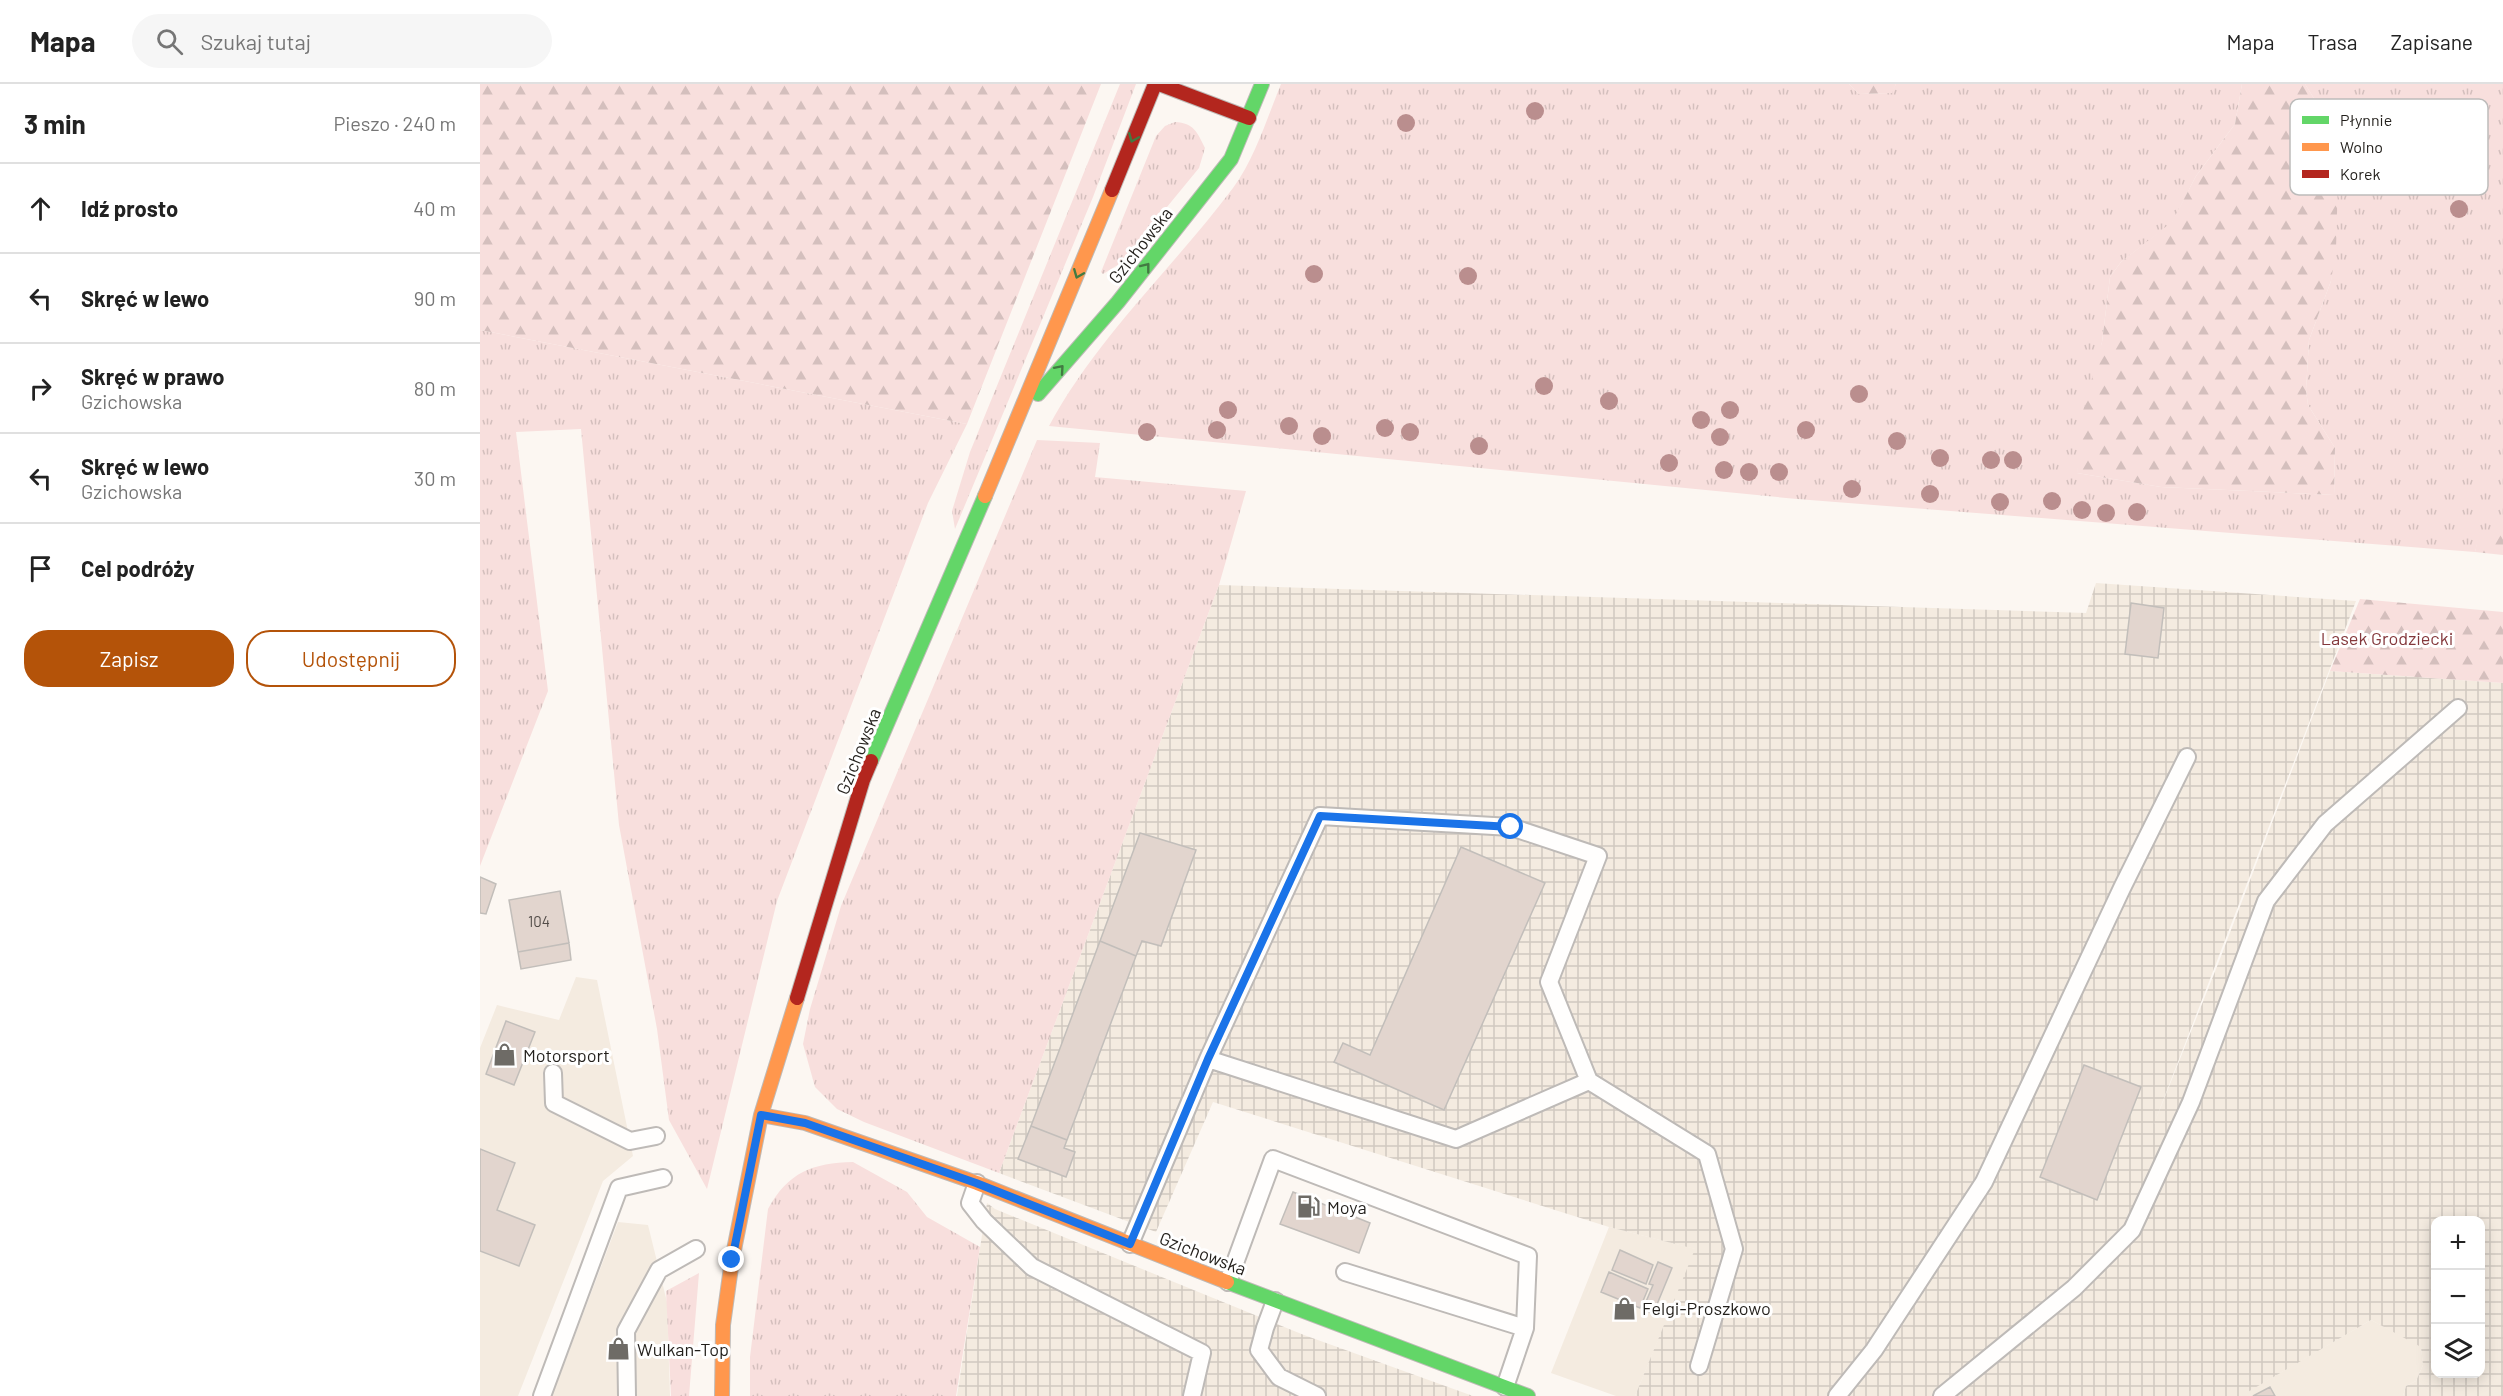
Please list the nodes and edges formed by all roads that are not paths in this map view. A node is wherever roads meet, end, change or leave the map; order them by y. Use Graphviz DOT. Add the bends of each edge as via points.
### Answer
graph roads {
  1 [pos="1157,84"];
  2 [pos="1262,84"];
  3 [pos="1249,118"];
  4 [pos="1021,413"];
  5 [pos="2458,708"];
  6 [pos="2187,758"];
  7 [pos="1208,1059"];
  8 [pos="553,1073"];
  9 [pos="1589,1081"];
  10 [pos="761,1115"];
  11 [pos="656,1136"];
  12 [pos="663,1178"];
  13 [pos="976,1183"];
  14 [pos="1130,1244"];
  15 [pos="696,1249"];
  16 [pos="1345,1272"];
  17 [pos="1228,1282"];
  18 [pos="1275,1302"];
  19 [pos="1525,1329"];
  20 [pos="1699,1366"];
  21 [pos="1505,1387"];
  22 [pos="542,1396"];
  23 [pos="627,1396"];
  24 [pos="722,1396"];
  25 [pos="1192,1396"];
  26 [pos="1317,1396"];
  27 [pos="1528,1396"];
  28 [pos="1837,1396"];
  29 [pos="1942,1396"];
  1 -- 3 [label="street"];
  1 -- 4 [label="street, Gzichowska, one-way"];
  2 -- 3 [label="street, Gzichowska"];
  4 -- 3 [label="street, Gzichowska, one-way" via="1118,302 1232,159"];
  4 -- 10 [label="street, Gzichowska" via="863,780"];
  5 -- 29 [label="lane" via="2325,824 2266,901 2191,1102 2132,1230 2074,1288"];
  6 -- 28 [label="lane" via="1984,1182 1874,1350"];
  7 -- 9 [label="lane" via="1456,1138"];
  7 -- 9 [label="lane" via="1320,816 1511,827 1598,856 1549,982"];
  7 -- 14 [label="lane"];
  8 -- 11 [label="lane" via="554,1103 630,1141"];
  9 -- 20 [label="lane" via="1707,1154 1734,1250"];
  10 -- 13 [label="street, Gzichowska" via="805,1123"];
  10 -- 24 [label="street, Gzichowska" via="732,1260 723,1325"];
  12 -- 22 [label="lane" via="619,1188"];
  13 -- 14 [label="street, Gzichowska"];
  13 -- 25 [label="lane" via="970,1203 1032,1267 1202,1353"];
  14 -- 17 [label="street, Gzichowska"];
  15 -- 23 [label="lane" via="659,1270 627,1331"];
  16 -- 19 [label="lane"];
  17 -- 18 [label="street, Gzichowska"];
  17 -- 19 [label="lane" via="1273,1159 1528,1256"];
  18 -- 21 [label="street, Gzichowska"];
  18 -- 26 [label="lane" via="1259,1350 1279,1377"];
  19 -- 21 [label="lane"];
  21 -- 27 [label="street, Gzichowska"];
}
